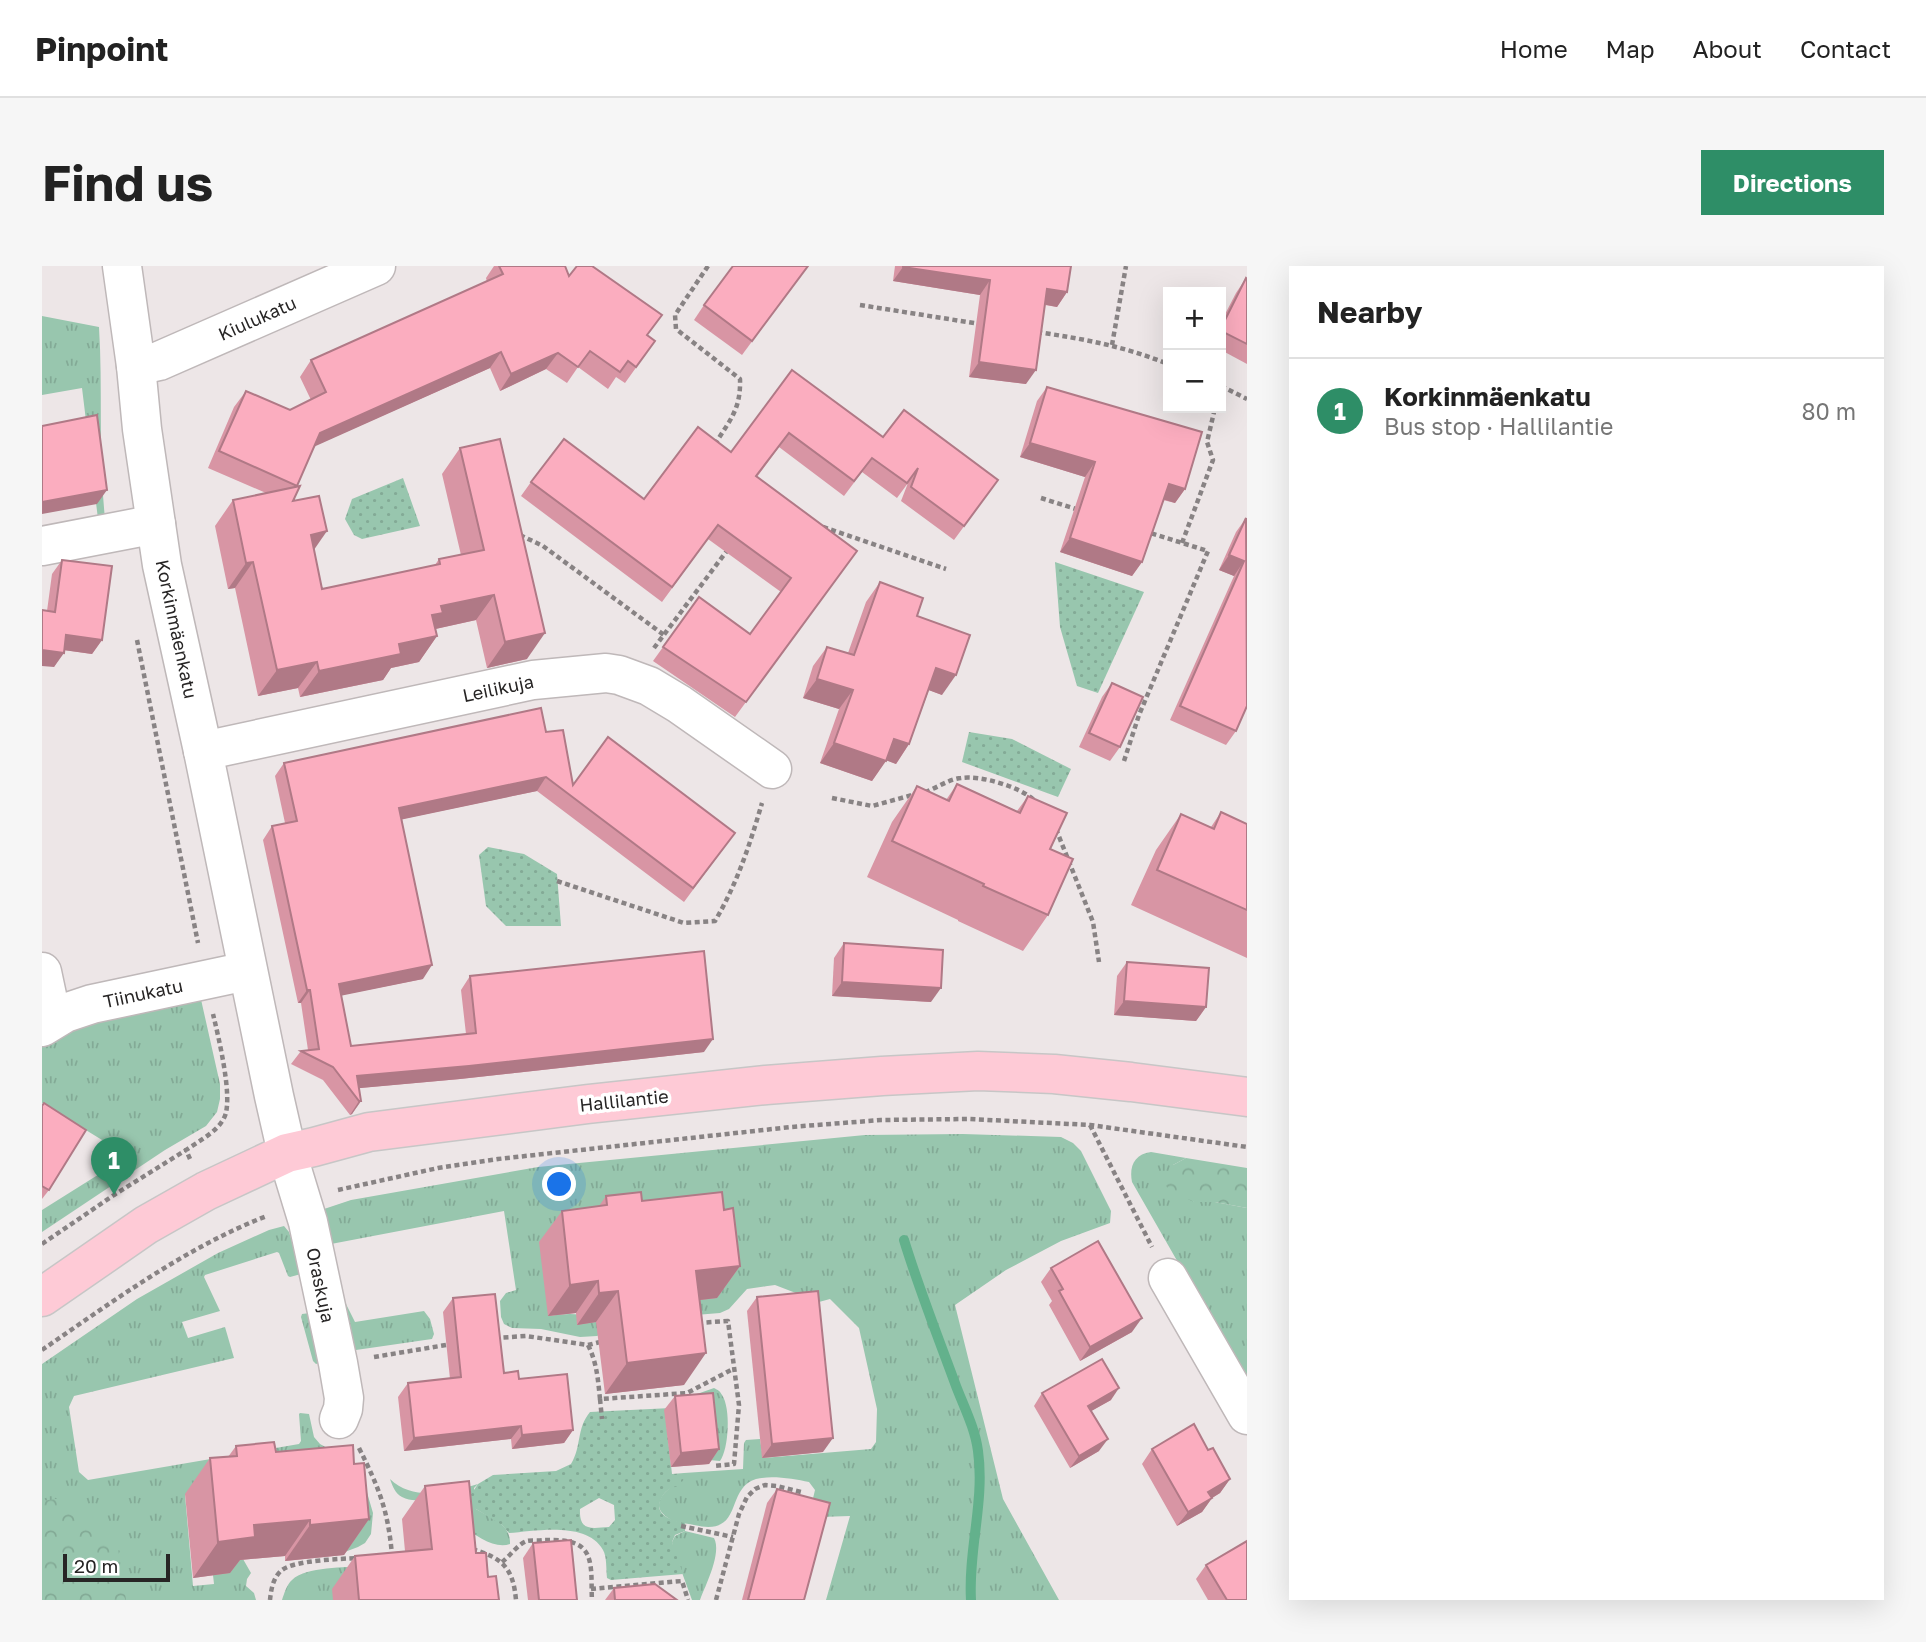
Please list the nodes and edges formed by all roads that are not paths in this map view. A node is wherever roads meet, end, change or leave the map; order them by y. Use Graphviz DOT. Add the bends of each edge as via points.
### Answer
graph roads {
  1 [pos="122,266"];
  2 [pos="376,266"];
  3 [pos="136,366"];
  4 [pos="156,524"];
  5 [pos="42,545"];
  6 [pos="203,751"];
  7 [pos="772,769"];
  8 [pos="247,971"];
  9 [pos="42,972"];
  10 [pos="47,1023"];
  11 [pos="1247,1097"];
  12 [pos="287,1153"];
  13 [pos="1168,1278"];
  14 [pos="42,1297"];
  15 [pos="341,1414"];
  16 [pos="1247,1415"];
  1 -- 3 [label="street, Korkinmäenkatu"];
  2 -- 3 [label="street, Kiulukatu" via="159,361"];
  3 -- 4 [label="street, Korkinmäenkatu"];
  4 -- 5 [label="street"];
  4 -- 6 [label="street, Korkinmäenkatu"];
  6 -- 7 [label="street, Leilikuja" via="533,680 606,673 649,686"];
  6 -- 8 [label="street, Korkinmäenkatu"];
  8 -- 10 [label="street, Tiinukatu" via="92,1004"];
  8 -- 12 [label="street, Korkinmäenkatu"];
  9 -- 10 [label="street"];
  11 -- 12 [label="main road, Hallilantie" via="1054,1074 881,1076 766,1085 369,1132"];
  12 -- 14 [label="main road, Hallilantie" via="146,1225"];
  12 -- 15 [label="street, Oraskuja" via="303,1203 338,1363 344,1398"];
  13 -- 16 [label="street"];
}
